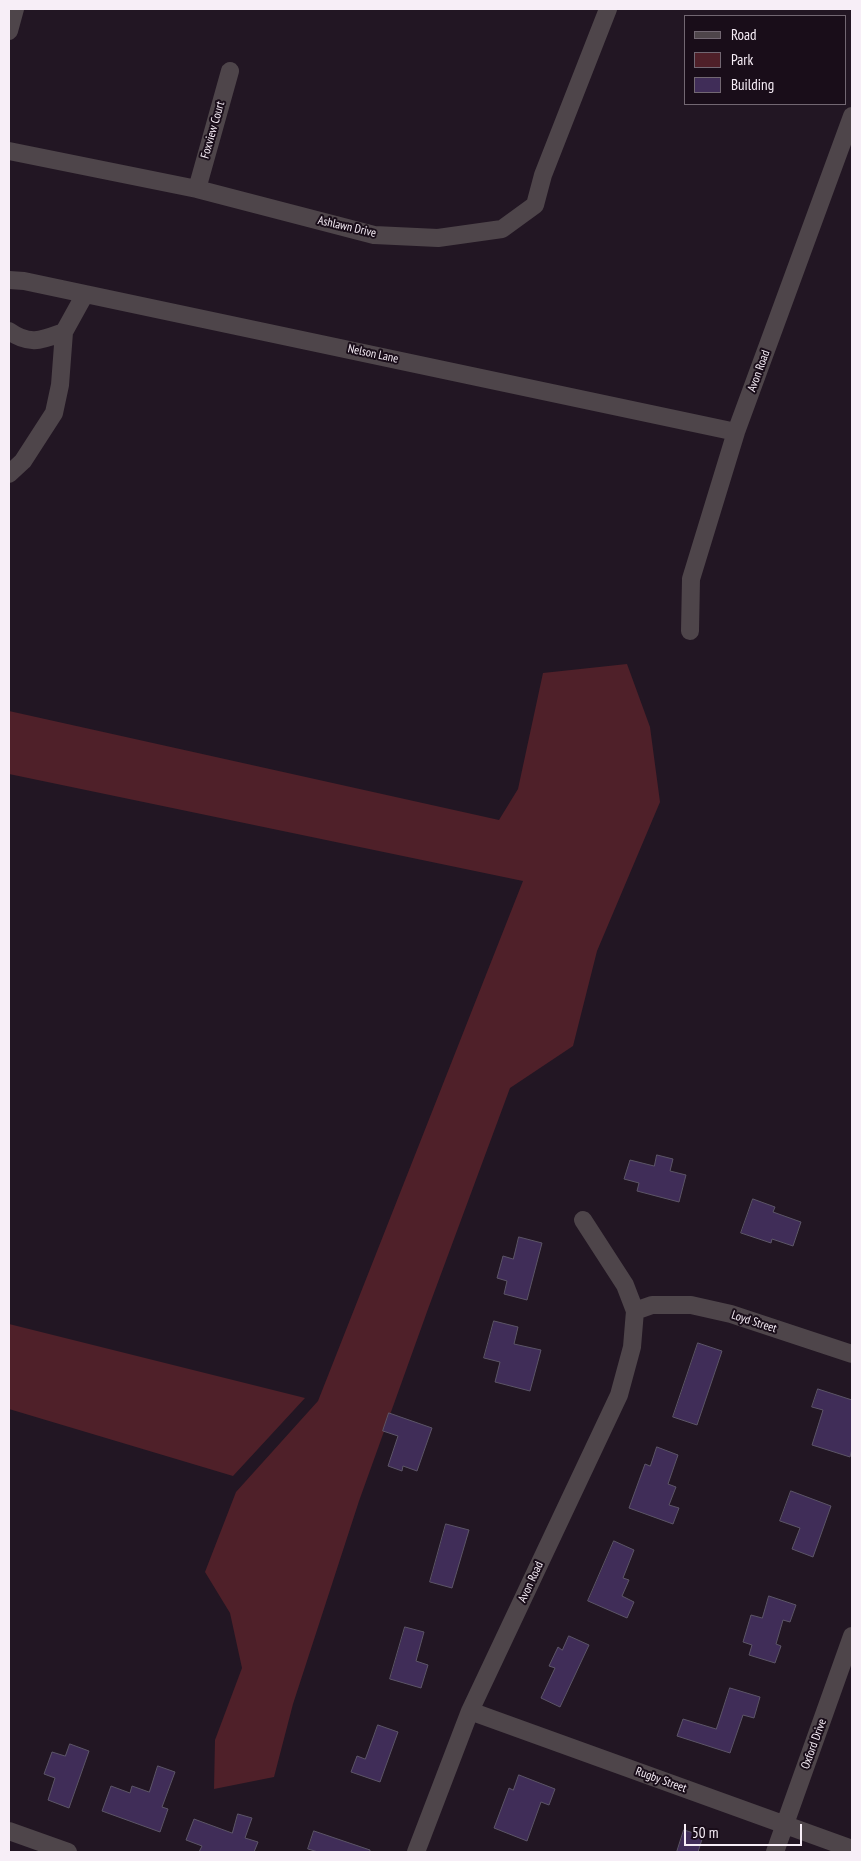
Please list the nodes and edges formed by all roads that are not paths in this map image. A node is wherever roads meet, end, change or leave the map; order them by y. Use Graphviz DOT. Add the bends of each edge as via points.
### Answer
graph roads {
  1 [pos="15,9"];
  2 [pos="608,9"];
  3 [pos="9,31"];
  4 [pos="230,71"];
  5 [pos="852,116"];
  6 [pos="9,151"];
  7 [pos="196,190"];
  8 [pos="9,280"];
  9 [pos="85,294"];
  10 [pos="9,331"];
  11 [pos="64,332"];
  12 [pos="736,432"];
  13 [pos="9,474"];
  14 [pos="690,631"];
  15 [pos="583,1220"];
  16 [pos="635,1311"];
  17 [pos="852,1354"];
  18 [pos="852,1636"];
  19 [pos="470,1711"];
  20 [pos="785,1825"];
  21 [pos="9,1831"];
  22 [pos="852,1849"];
  23 [pos="68,1852"];
  24 [pos="416,1852"];
  25 [pos="775,1852"];
  1 -- 3 [label="street"];
  2 -- 7 [label="street, Ashlawn Drive" via="543,175 535,205 502,229 438,238 374,234"];
  4 -- 7 [label="street, Foxview Court"];
  5 -- 12 [label="street, Avon Road"];
  6 -- 7 [label="street, Ashlawn Drive"];
  8 -- 9 [label="street, Nelson Lane"];
  9 -- 11 [label="street"];
  9 -- 12 [label="street, Nelson Lane"];
  10 -- 11 [label="street" via="20,339 38,341"];
  11 -- 13 [label="street" via="54,413 23,461"];
  12 -- 14 [label="street, Avon Road" via="691,579"];
  15 -- 16 [label="street, Avon Road" via="625,1286"];
  16 -- 17 [label="street, Loyd Street" via="652,1305 691,1305 731,1314"];
  16 -- 19 [label="street, Avon Road" via="632,1347 619,1395"];
  18 -- 20 [label="street, Oxford Drive"];
  19 -- 20 [label="street, Rugby Street"];
  19 -- 24 [label="street, Avon Road"];
  20 -- 22 [label="street, Rugby Street"];
  20 -- 25 [label="street, Oxford Drive"];
  21 -- 23 [label="street"];
}
